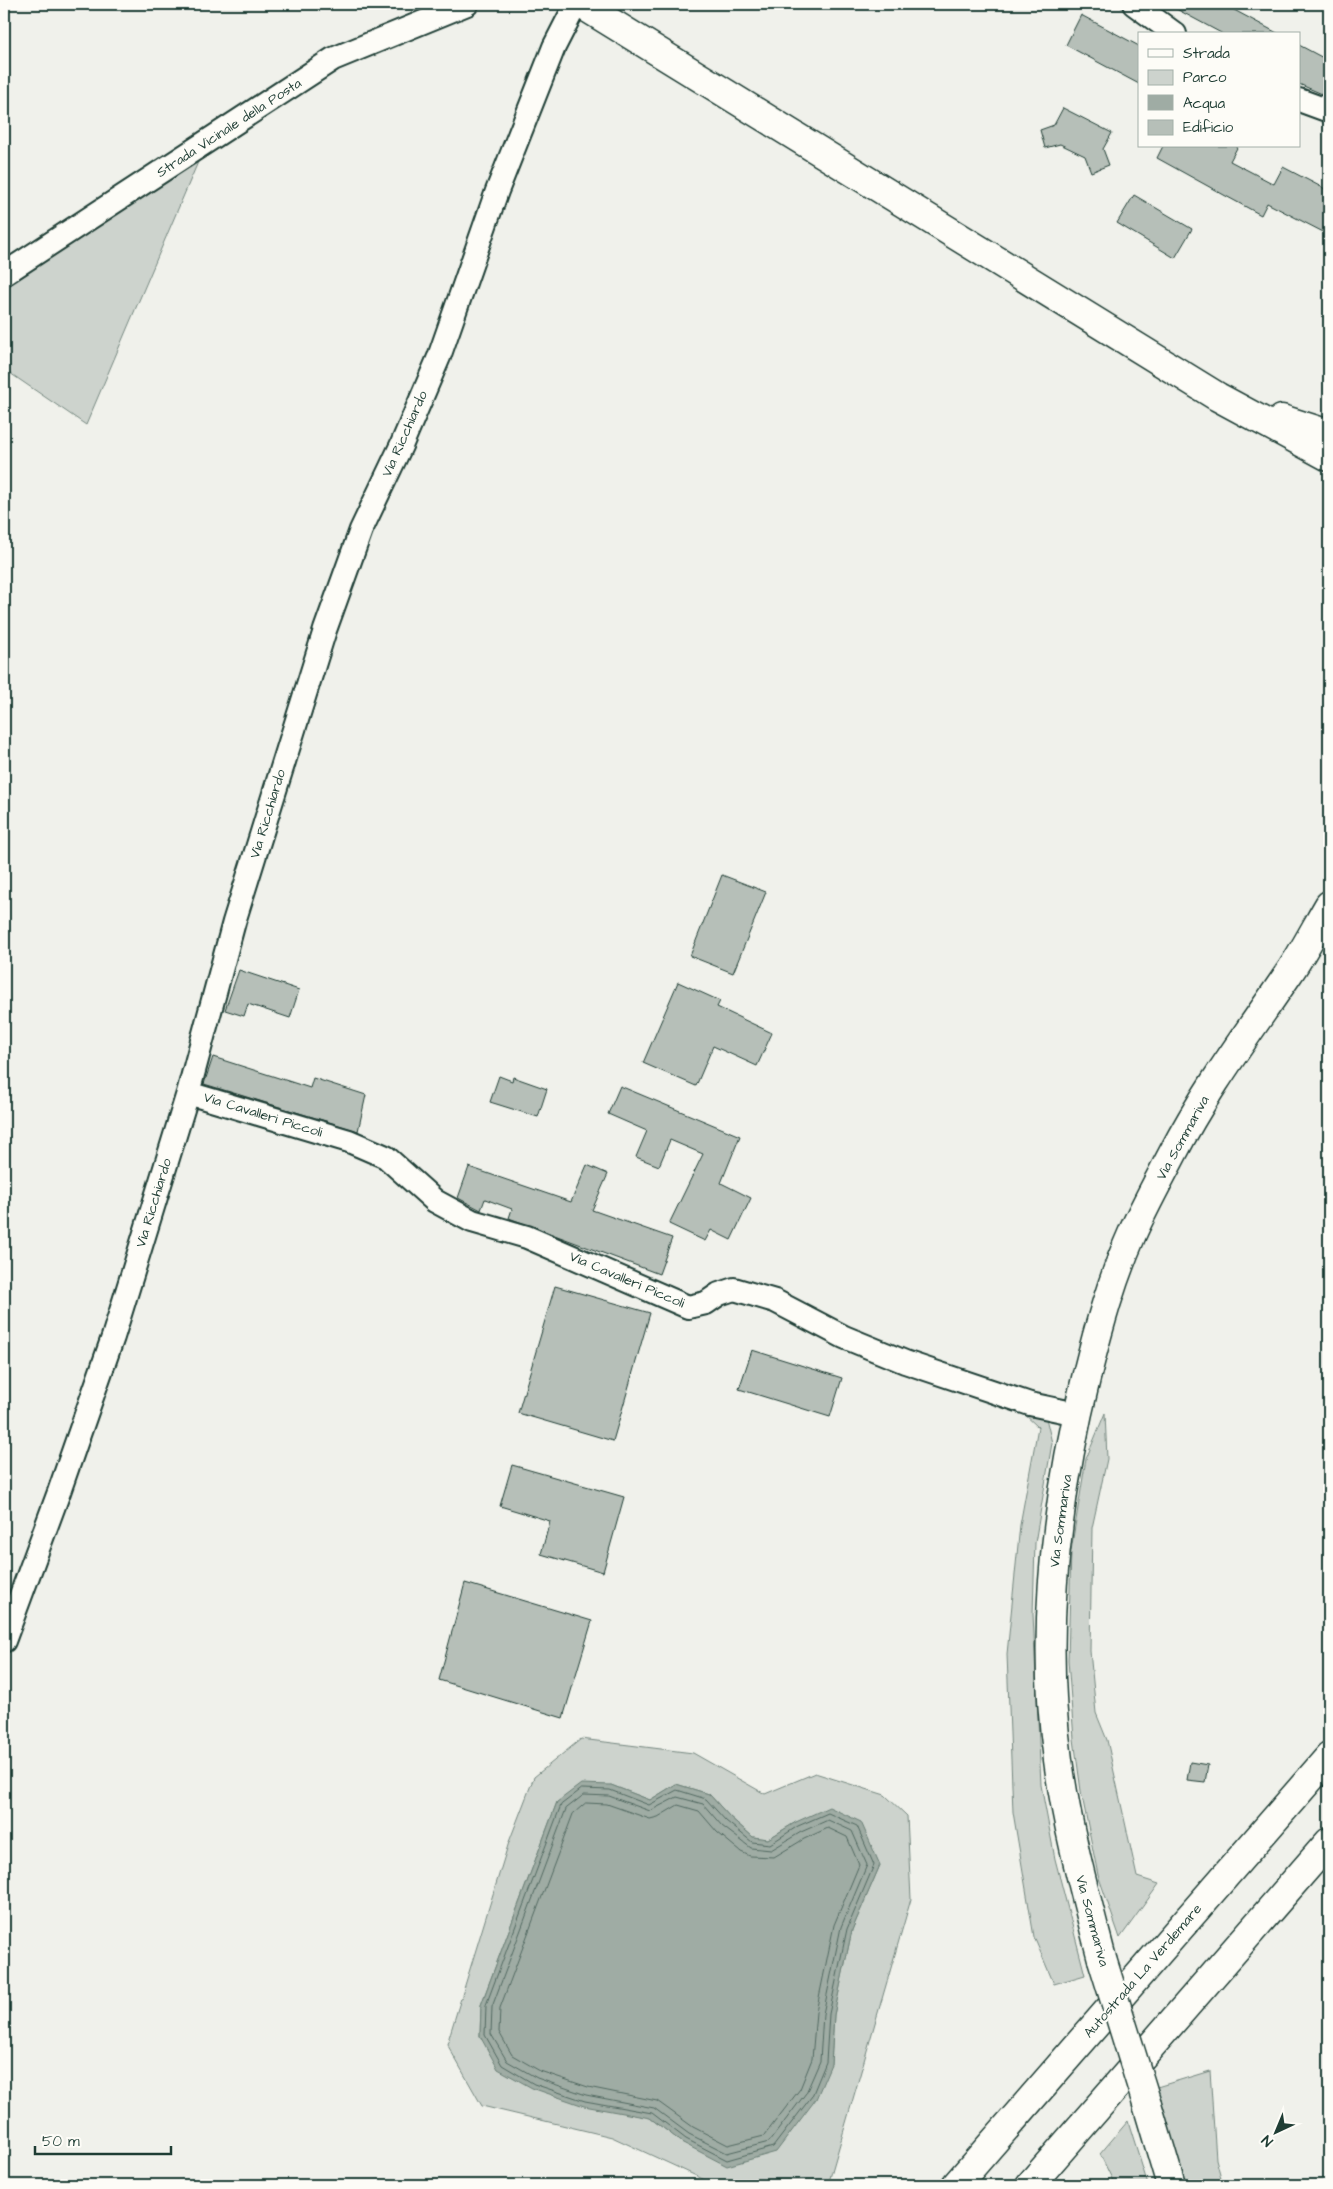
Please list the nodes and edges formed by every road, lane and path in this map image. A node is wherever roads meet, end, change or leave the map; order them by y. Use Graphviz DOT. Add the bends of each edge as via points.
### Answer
graph roads {
  1 [pos="467,4"];
  2 [pos="576,4"];
  3 [pos="581,4"];
  4 [pos="1134,4"];
  5 [pos="1172,32"];
  6 [pos="1300,100"];
  7 [pos="1329,111"];
  8 [pos="4,274"];
  9 [pos="1154,358"];
  10 [pos="1329,434"];
  11 [pos="1329,457"];
  12 [pos="1329,904"];
  13 [pos="188,1093"];
  14 [pos="1077,1414"];
  15 [pos="4,1641"];
  16 [pos="1329,1758"];
  17 [pos="1329,1842"];
  18 [pos="956,2185"];
  19 [pos="1030,2185"];
  20 [pos="1171,2185"];
  1 -- 8 [label="street, Strada Vicinale della Posta" via="334,59"];
  2 -- 13 [label="street, Via Ricchiardo" via="554,47 497,191 439,357 361,530 325,630 234,922"];
  3 -- 9 [label="main road"];
  4 -- 5 [label="street"];
  6 -- 7 [label="street"];
  9 -- 10 [label="main road" via="1268,414"];
  9 -- 11 [label="main road"];
  12 -- 14 [label="main road, Via Sommariva" via="1291,970 1222,1069 1174,1150 1132,1235 1100,1320"];
  13 -- 14 [label="street, Via Cavalleri Piccoli" via="348,1142 386,1157 435,1201 472,1221 527,1237 688,1308 734,1289 775,1301 844,1337 905,1362 1030,1404"];
  13 -- 15 [label="street, Via Ricchiardo" via="113,1337"];
  14 -- 20 [label="main road, Via Sommariva, bridge" via="1054,1559 1052,1698 1058,1760 1074,1852 1102,1958"];
  16 -- 18 [label="main road, Autostrada La Verdemare"];
  17 -- 19 [label="main road"];
}
